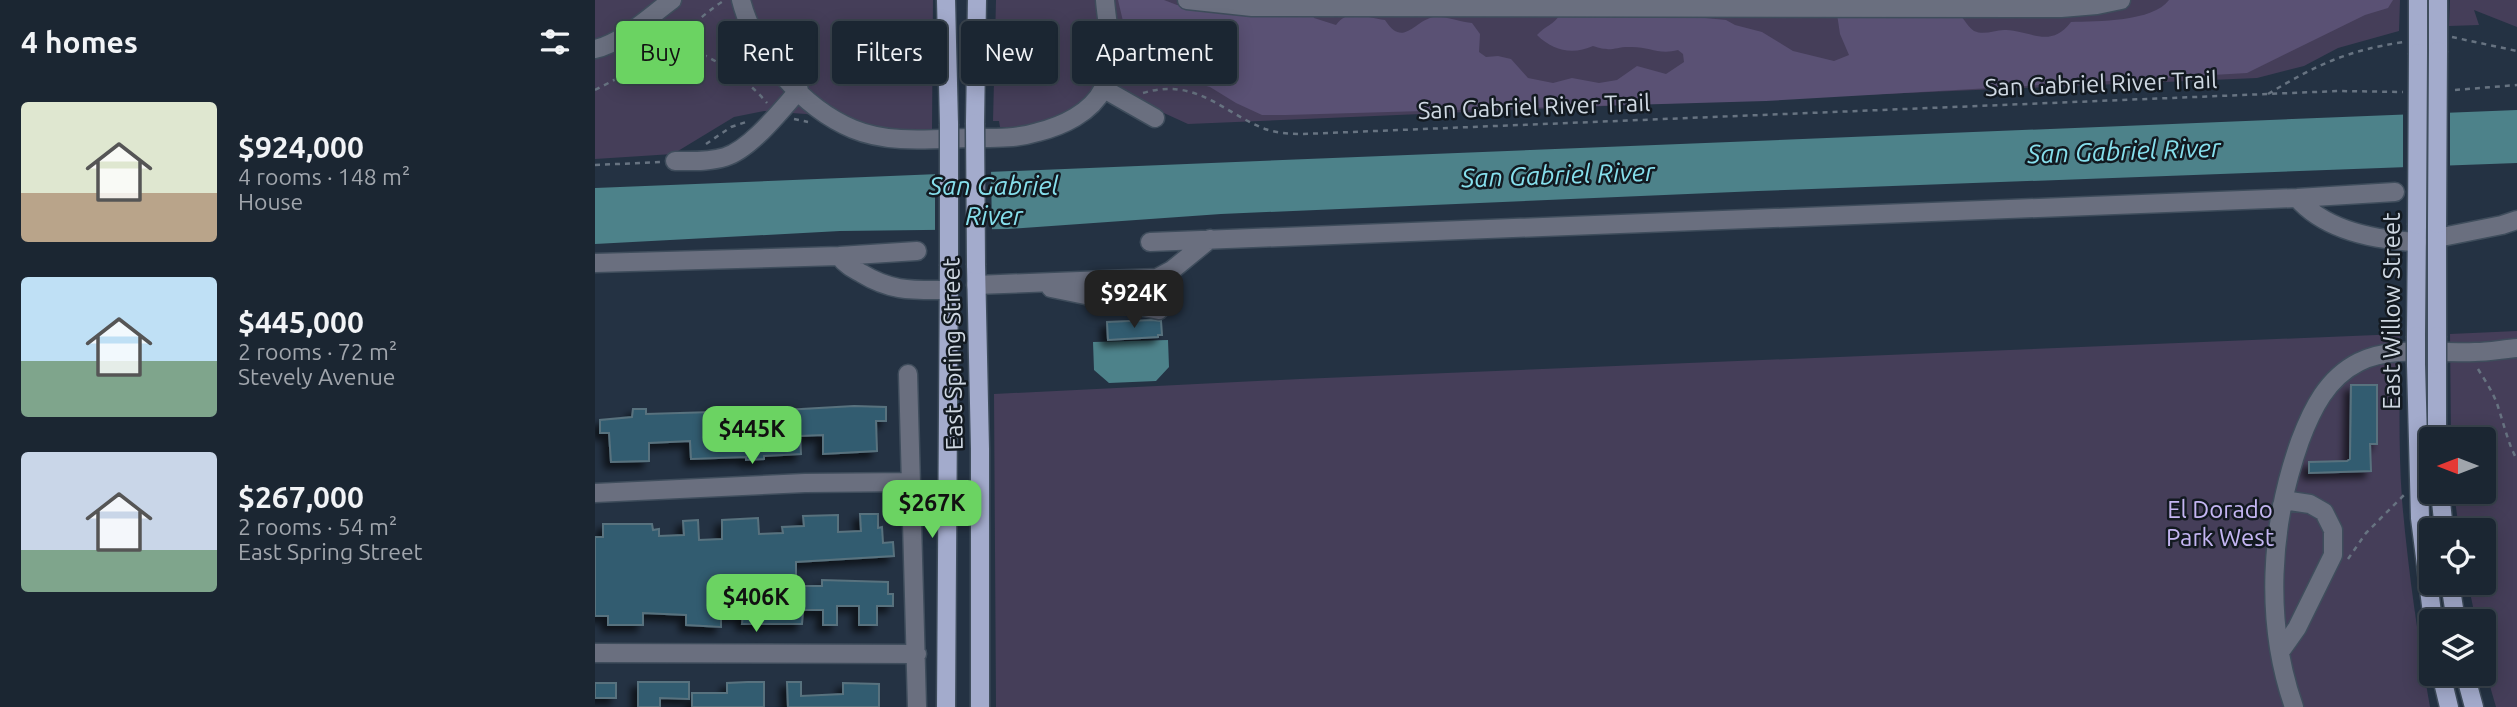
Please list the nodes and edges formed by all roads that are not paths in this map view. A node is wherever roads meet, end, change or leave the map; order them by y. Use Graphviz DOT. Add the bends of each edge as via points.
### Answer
graph roads {
  1 [pos="672,0"];
  2 [pos="741,0"];
  3 [pos="946,0"];
  4 [pos="977,0"];
  5 [pos="1105,0"];
  6 [pos="1187,0"];
  7 [pos="2121,0"];
  8 [pos="2418,0"];
  9 [pos="2438,0"];
  10 [pos="595,49"];
  11 [pos="1104,89"];
  12 [pos="799,90"];
  13 [pos="1155,118"];
  14 [pos="675,161"];
  15 [pos="2395,192"];
  16 [pos="2297,198"];
  17 [pos="2517,220"];
  18 [pos="2437,231"];
  19 [pos="2417,234"];
  20 [pos="1210,239"];
  21 [pos="1150,242"];
  22 [pos="917,251"];
  23 [pos="839,256"];
  24 [pos="595,262"];
  25 [pos="1017,281"];
  26 [pos="976,285"];
  27 [pos="948,290"];
  28 [pos="1159,310"];
  29 [pos="2517,348"];
  30 [pos="908,374"];
  31 [pos="2437,427"];
  32 [pos="911,482"];
  33 [pos="595,493"];
  34 [pos="2282,505"];
  35 [pos="2431,609"];
  36 [pos="2280,652"];
  37 [pos="595,653"];
  38 [pos="917,654"];
  39 [pos="2444,686"];
  40 [pos="2469,686"];
  41 [pos="916,707"];
  42 [pos="946,707"];
  43 [pos="979,707"];
  44 [pos="2294,707"];
  45 [pos="2449,707"];
  46 [pos="2474,707"];
  1 -- 10 [label="street"];
  2 -- 12 [label="street" via="756,40"];
  3 -- 27 [label="main road, East Spring Street, bridge"];
  4 -- 26 [label="main road, East Spring Street, bridge"];
  5 -- 11 [label="street" via="1109,72"];
  6 -- 7 [label="street" via="1265,7 1991,8 2079,8"];
  8 -- 19 [label="main road, East Willow Street, bridge"];
  9 -- 18 [label="main road, East Willow Street, bridge"];
  11 -- 12 [label="street" via="1078,115 1035,134 926,139 885,137 852,128 827,115"];
  11 -- 13 [label="street"];
  12 -- 14 [label="street" via="744,146 727,157"];
  15 -- 16 [label="street"];
  16 -- 19 [label="street" via="2325,221 2354,231"];
  16 -- 20 [label="street"];
  17 -- 18 [label="street"];
  18 -- 31 [label="main road, East Willow Street, bridge"];
  19 -- 35 [label="main road, East Willow Street, bridge" via="2420,518"];
  20 -- 21 [label="street"];
  20 -- 25 [label="street" via="1157,278"];
  22 -- 23 [label="street"];
  23 -- 24 [label="street"];
  23 -- 27 [label="street" via="890,288"];
  25 -- 26 [label="street"];
  25 -- 28 [label="street"];
  26 -- 43 [label="main road, East Spring Street"];
  27 -- 42 [label="main road, East Spring Street"];
  29 -- 34 [label="street" via="2394,353 2361,361 2338,375 2323,393 2305,430"];
  30 -- 32 [label="street, East Spring Street"];
  32 -- 33 [label="street"];
  32 -- 38 [label="street, East Spring Street"];
  34 -- 36 [label="street" via="2274,576"];
  34 -- 36 [label="street" via="2290,501 2310,504 2324,512 2333,530 2333,555"];
  36 -- 44 [label="street"];
  37 -- 38 [label="street"];
  38 -- 41 [label="street, East Spring Street"];
  39 -- 45 [label="main road"];
  40 -- 46 [label="main road"];
}
